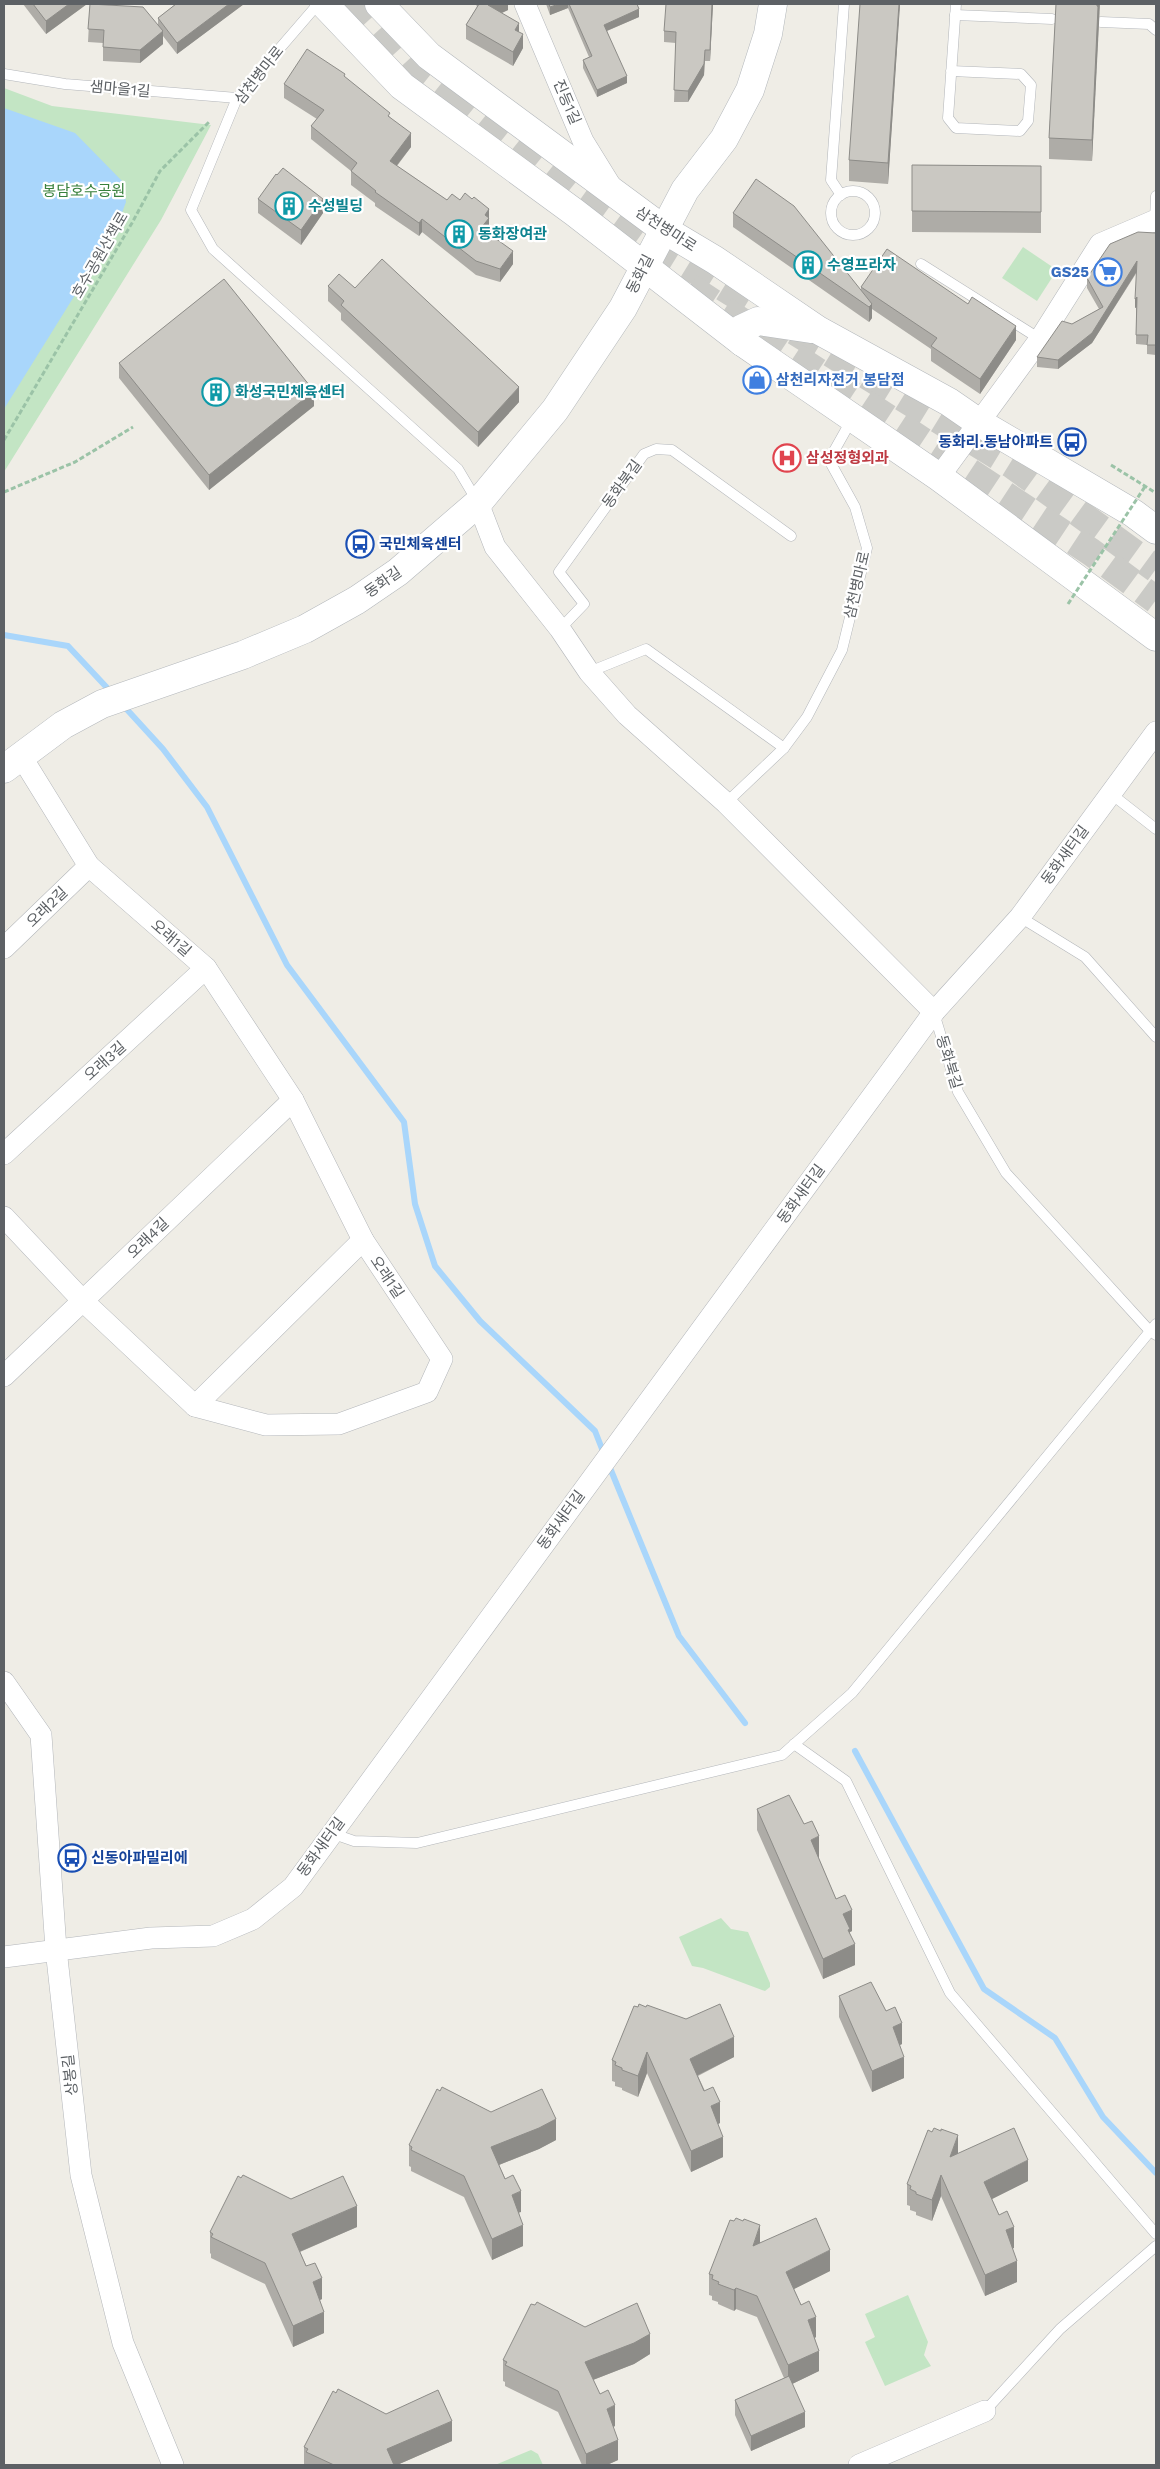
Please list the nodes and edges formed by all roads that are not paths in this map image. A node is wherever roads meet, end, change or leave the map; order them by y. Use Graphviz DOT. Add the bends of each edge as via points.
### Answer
graph roads {
  1 [pos="318,4"];
  2 [pos="324,4"];
  3 [pos="379,4"];
  4 [pos="525,4"];
  5 [pos="773,4"];
  6 [pos="844,4"];
  7 [pos="956,4"];
  8 [pos="955,15"];
  9 [pos="1052,20"];
  10 [pos="1101,22"];
  11 [pos="1156,30"];
  12 [pos="951,71"];
  13 [pos="4,74"];
  14 [pos="237,98"];
  15 [pos="841,194"];
  16 [pos="618,196"];
  17 [pos="1156,196"];
  18 [pos="1156,220"];
  19 [pos="663,229"];
  20 [pos="921,264"];
  21 [pos="644,268"];
  22 [pos="818,330"];
  23 [pos="1040,339"];
  24 [pos="742,342"];
  25 [pos="852,419"];
  26 [pos="978,422"];
  27 [pos="939,477"];
  28 [pos="478,502"];
  29 [pos="1156,530"];
  30 [pos="791,536"];
  31 [pos="560,629"];
  32 [pos="1156,638"];
  33 [pos="589,672"];
  34 [pos="1156,732"];
  35 [pos="784,748"];
  36 [pos="12,763"];
  37 [pos="1110,793"];
  38 [pos="726,803"];
  39 [pos="1156,829"];
  40 [pos="89,866"];
  41 [pos="1020,917"];
  42 [pos="4,948"];
  43 [pos="206,968"];
  44 [pos="934,1012"];
  45 [pos="1156,1036"];
  46 [pos="293,1100"];
  47 [pos="4,1154"];
  48 [pos="4,1217"];
  49 [pos="363,1240"];
  50 [pos="83,1301"];
  51 [pos="1154,1330"];
  52 [pos="4,1376"];
  53 [pos="195,1406"];
  54 [pos="4,1682"];
  55 [pos="794,1744"];
  56 [pos="331,1833"];
  57 [pos="56,1949"];
  58 [pos="4,1957"];
  59 [pos="1156,2234"];
  60 [pos="1156,2246"];
  61 [pos="986,2411"];
  62 [pos="173,2465"];
  63 [pos="859,2465"];
  1 -- 14 [label="lane, 삼천병마로"];
  2 -- 21 [label="main road" via="402,86 574,212"];
  3 -- 16 [label="main road, 삼천병마로" via="429,56"];
  4 -- 16 [label="street, 진등1길" via="583,140"];
  5 -- 19 [label="main road, 동화길" via="768,34 750,90 724,138 685,190"];
  6 -- 15 [label="lane" via="831,180"];
  7 -- 8 [label="lane"];
  8 -- 9 [label="lane"];
  8 -- 12 [label="lane"];
  10 -- 11 [label="lane" via="1149,24"];
  12 -- 12 [label="lane" via="948,118 956,128 1020,131 1028,121 1031,85 1021,74"];
  13 -- 14 [label="lane, 샘마을1길" via="66,84"];
  14 -- 28 [label="lane, 삼천병마로" via="191,210 213,249 458,469"];
  15 -- 15 [label="lane" via="835,199 830,212 834,226 845,234 866,232 875,211 869,198 855,191"];
  16 -- 19 [label="main road, 삼천병마로"];
  17 -- 18 [label="lane"];
  18 -- 23 [label="street" via="1100,244"];
  19 -- 21 [label="main road, 동화길"];
  19 -- 22 [label="main road, 삼천병마로"];
  20 -- 23 [label="lane"];
  21 -- 24 [label="main road"];
  21 -- 28 [label="main road, 동화길" via="623,308 555,410"];
  22 -- 24 [label="main road" via="758,321 740,329"];
  22 -- 26 [label="main road, 삼천병마로" via="949,402"];
  23 -- 26 [label="street"];
  24 -- 25 [label="main road"];
  25 -- 27 [label="main road"];
  25 -- 35 [label="lane, 삼천병마로" via="829,460 855,507 867,548 842,650 807,717"];
  26 -- 27 [label="street"];
  26 -- 29 [label="main road, 삼천병마로" via="1133,513"];
  27 -- 32 [label="main road"];
  28 -- 31 [label="street, 동화북길" via="495,547"];
  28 -- 36 [label="main road, 동화길" via="398,572 357,600 305,629 243,655 102,704 63,725"];
  30 -- 31 [label="lane, 동화북길" via="672,450 656,449 644,454 559,572 584,604"];
  31 -- 33 [label="street, 동화북길"];
  33 -- 35 [label="lane" via="646,649"];
  33 -- 38 [label="street, 동화북길" via="627,715"];
  34 -- 37 [label="street, 동화새터길"];
  35 -- 38 [label="lane"];
  36 -- 40 [label="street, 오래1길"];
  37 -- 39 [label="lane"];
  37 -- 41 [label="street, 동화새터길"];
  38 -- 44 [label="street, 동화북길"];
  40 -- 42 [label="street, 오래2길"];
  40 -- 43 [label="street, 오래1길"];
  41 -- 44 [label="street, 동화새터길"];
  41 -- 45 [label="lane" via="1085,956"];
  43 -- 46 [label="street, 오래1길"];
  43 -- 47 [label="street, 오래3길"];
  44 -- 51 [label="lane, 동화북길" via="958,1092 1006,1173"];
  44 -- 56 [label="street, 동화새터길"];
  46 -- 49 [label="street, 오래1길"];
  46 -- 50 [label="street, 오래4길"];
  48 -- 50 [label="street, 오래1길"];
  49 -- 53 [label="street"];
  49 -- 53 [label="street, 오래1길" via="442,1359 427,1392 339,1424 266,1425"];
  50 -- 52 [label="street, 오래4길"];
  50 -- 53 [label="street, 오래1길"];
  51 -- 55 [label="lane" via="852,1693"];
  54 -- 57 [label="street, 상봉길" via="41,1735"];
  55 -- 56 [label="lane" via="782,1755 417,1843 354,1841"];
  55 -- 59 [label="lane" via="846,1781 950,1993"];
  56 -- 57 [label="street, 동화새터길" via="292,1887 253,1920 213,1936 151,1938"];
  57 -- 58 [label="street, 동화새터길"];
  57 -- 62 [label="street, 상봉길" via="81,2176 123,2343"];
  60 -- 61 [label="lane" via="1060,2330"];
  61 -- 63 [label="street"];
}
